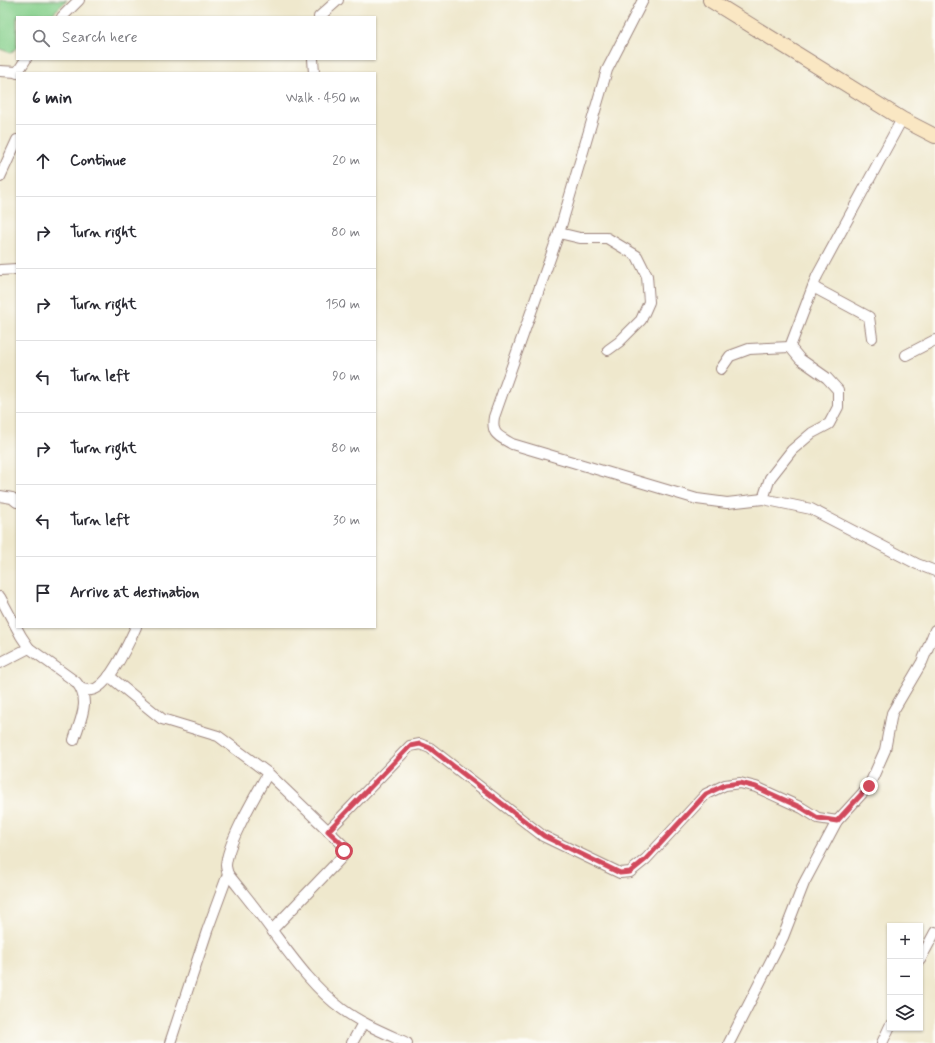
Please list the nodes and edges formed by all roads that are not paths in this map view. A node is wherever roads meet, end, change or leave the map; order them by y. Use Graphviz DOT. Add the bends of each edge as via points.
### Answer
graph roads {
  1 [pos="79,0"];
  2 [pos="338,0"];
  3 [pos="643,0"];
  4 [pos="710,0"];
  5 [pos="63,16"];
  6 [pos="320,16"];
  7 [pos="25,60"];
  8 [pos="313,60"];
  9 [pos="0,71"];
  10 [pos="17,72"];
  11 [pos="314,72"];
  12 [pos="902,119"];
  13 [pos="935,136"];
  14 [pos="16,145"];
  15 [pos="13,159"];
  16 [pos="0,177"];
  17 [pos="559,233"];
  18 [pos="16,269"];
  19 [pos="0,270"];
  20 [pos="813,287"];
  21 [pos="872,338"];
  22 [pos="935,340"];
  23 [pos="790,346"];
  24 [pos="608,350"];
  25 [pos="906,355"];
  26 [pos="721,369"];
  27 [pos="0,496"];
  28 [pos="763,499"];
  29 [pos="16,501"];
  30 [pos="935,571"];
  31 [pos="0,597"];
  32 [pos="16,628"];
  33 [pos="16,628"];
  34 [pos="135,628"];
  35 [pos="935,630"];
  36 [pos="29,648"];
  37 [pos="0,663"];
  38 [pos="110,676"];
  39 [pos="82,689"];
  40 [pos="74,740"];
  41 [pos="268,773"];
  42 [pos="837,821"];
  43 [pos="328,831"];
  44 [pos="228,874"];
  45 [pos="272,930"];
  46 [pos="935,932"];
  47 [pos="921,959"];
  48 [pos="363,1023"];
  49 [pos="888,1031"];
  50 [pos="170,1043"];
  51 [pos="352,1043"];
  52 [pos="407,1043"];
  53 [pos="729,1043"];
  54 [pos="882,1043"];
  1 -- 5 [label="street"];
  2 -- 6 [label="street"];
  3 -- 17 [label="street" via="607,70"];
  4 -- 12 [label="street"];
  7 -- 10 [label="street"];
  8 -- 11 [label="street"];
  9 -- 10 [label="street"];
  12 -- 13 [label="street"];
  12 -- 20 [label="street"];
  14 -- 15 [label="street"];
  15 -- 16 [label="street"];
  17 -- 24 [label="street" via="580,238 607,238 637,256 647,276 649,302 641,320"];
  17 -- 28 [label="street" via="494,418 496,434 512,444 697,499 727,503"];
  18 -- 19 [label="street"];
  20 -- 21 [label="street" via="869,317"];
  20 -- 23 [label="street"];
  22 -- 25 [label="street"];
  23 -- 26 [label="street" via="749,349 730,356"];
  23 -- 28 [label="street" via="800,359 827,378 838,390 838,407 829,424 812,433 792,450 770,478"];
  27 -- 29 [label="street"];
  28 -- 30 [label="street" via="811,509"];
  31 -- 32 [label="street"];
  33 -- 36 [label="street"];
  34 -- 38 [label="street"];
  35 -- 42 [label="street" via="922,662 892,714 884,750 869,786"];
  36 -- 37 [label="street"];
  36 -- 39 [label="street"];
  38 -- 39 [label="street" via="96,689"];
  38 -- 41 [label="street" via="162,719 218,736"];
  39 -- 40 [label="street" via="83,710"];
  41 -- 43 [label="street"];
  41 -- 44 [label="street" via="230,849 226,865"];
  42 -- 43 [label="street" via="818,818 756,787 740,783 725,785 706,794 646,859 630,872 620,873 544,836 430,748 420,744 410,746"];
  42 -- 53 [label="street" via="804,883 783,938"];
  43 -- 45 [label="street" via="343,845 342,856"];
  44 -- 45 [label="street"];
  44 -- 50 [label="street"];
  45 -- 48 [label="street" via="311,981 342,1009"];
  46 -- 47 [label="street"];
  48 -- 51 [label="street"];
  48 -- 52 [label="street"];
  49 -- 54 [label="street"];
}
